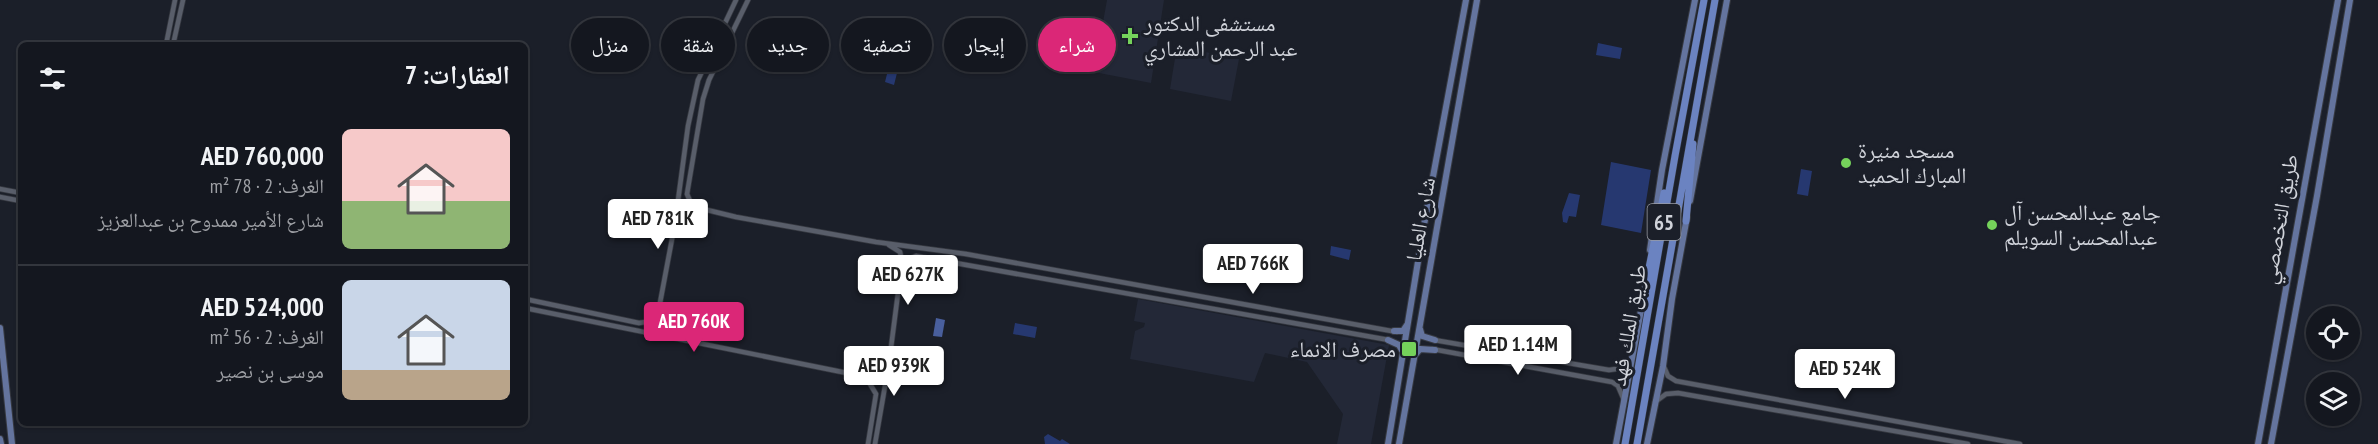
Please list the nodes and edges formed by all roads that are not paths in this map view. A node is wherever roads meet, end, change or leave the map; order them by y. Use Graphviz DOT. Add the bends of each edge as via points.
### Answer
graph roads {
  1 [pos="175,0"];
  2 [pos="183,0"];
  3 [pos="736,0"];
  4 [pos="748,0"];
  5 [pos="1477,0"];
  6 [pos="1695,0"];
  7 [pos="1704,0"];
  8 [pos="1715,0"];
  9 [pos="1727,0"];
  10 [pos="2338,0"];
  11 [pos="2350,0"];
  12 [pos="1466,2"];
  13 [pos="1476,8"];
  14 [pos="1460,32"];
  15 [pos="1470,34"];
  16 [pos="167,42"];
  17 [pos="174,42"];
  18 [pos="1693,132"];
  19 [pos="1675,156"];
  20 [pos="0,189"];
  21 [pos="18,192"];
  22 [pos="0,196"];
  23 [pos="18,200"];
  24 [pos="705,210"];
  25 [pos="1686,222"];
  26 [pos="675,223"];
  27 [pos="876,242"];
  28 [pos="903,266"];
  29 [pos="1646,283"];
  30 [pos="528,300"];
  31 [pos="660,303"];
  32 [pos="528,309"];
  33 [pos="1409,318"];
  34 [pos="1420,324"];
  35 [pos="0,328"];
  36 [pos="1396,331"];
  37 [pos="1407,333"];
  38 [pos="1418,336"];
  39 [pos="690,340"];
  40 [pos="1388,340"];
  41 [pos="1435,340"];
  42 [pos="1397,342"];
  43 [pos="1406,344"];
  44 [pos="1416,346"];
  45 [pos="890,348"];
  46 [pos="1435,350"];
  47 [pos="1404,354"];
  48 [pos="1633,358"];
  49 [pos="1413,360"];
  50 [pos="1402,363"];
  51 [pos="1663,366"];
  52 [pos="1609,370"];
  53 [pos="852,374"];
  54 [pos="1606,381"];
  55 [pos="1676,381"];
  56 [pos="1678,393"];
  57 [pos="1624,401"];
  58 [pos="1655,402"];
  59 [pos="1892,421"];
  60 [pos="1890,430"];
  61 [pos="1968,435"];
  62 [pos="0,439"];
  63 [pos="0,444"];
  64 [pos="12,444"];
  65 [pos="868,444"];
  66 [pos="875,444"];
  67 [pos="1388,444"];
  68 [pos="1399,444"];
  69 [pos="1616,444"];
  70 [pos="1625,444"];
  71 [pos="1638,444"];
  72 [pos="1647,444"];
  73 [pos="1967,444"];
  74 [pos="2020,444"];
  75 [pos="2258,444"];
  76 [pos="2271,444"];
  1 -- 16 [label="street"];
  2 -- 17 [label="street"];
  3 -- 26 [label="street" via="698,80"];
  4 -- 24 [label="street" via="703,99 688,190 690,201"];
  5 -- 13 [label="main road, شارع العليا"];
  6 -- 29 [label="main road" via="1662,170"];
  7 -- 19 [label="highway, طريق الملك فهد / 65"];
  8 -- 18 [label="highway, طريق الملك فهد / 65"];
  9 -- 25 [label="main road"];
  10 -- 75 [label="main road, طريق التخصصي"];
  11 -- 76 [label="main road, طريق التخصصي"];
  12 -- 13 [label="main road" via="1470,11"];
  12 -- 14 [label="main road, شارع العليا"];
  13 -- 15 [label="main road, شارع العليا"];
  14 -- 15 [label="main road" via="1467,24"];
  14 -- 33 [label="main road, شارع العليا"];
  15 -- 34 [label="main road, شارع العليا"];
  18 -- 25 [label="highway"];
  18 -- 71 [label="highway, طريق الملك فهد / 65"];
  19 -- 29 [label="highway"];
  19 -- 70 [label="highway, طريق الملك فهد / 65"];
  20 -- 21 [label="street"];
  22 -- 23 [label="street"];
  24 -- 26 [label="street" via="686,213"];
  24 -- 27 [label="street"];
  25 -- 51 [label="main road"];
  26 -- 31 [label="street"];
  27 -- 28 [label="street" via="897,249"];
  27 -- 36 [label="street" via="966,254"];
  28 -- 40 [label="street" via="916,255"];
  28 -- 45 [label="street"];
  29 -- 48 [label="main road"];
  30 -- 31 [label="street" via="639,323 652,321"];
  31 -- 39 [label="street" via="662,327"];
  32 -- 39 [label="street"];
  33 -- 36 [label="main road" via="1405,329"];
  33 -- 37 [label="main road, شارع العليا"];
  34 -- 38 [label="main road, شارع العليا"];
  34 -- 41 [label="main road" via="1422,336"];
  35 -- 64 [label="main road"];
  36 -- 37 [label="street"];
  36 -- 42 [label="street" via="1404,336"];
  37 -- 38 [label="street"];
  37 -- 43 [label="main road, شارع العليا"];
  38 -- 41 [label="street"];
  38 -- 44 [label="main road, شارع العليا"];
  39 -- 53 [label="street"];
  40 -- 42 [label="street"];
  40 -- 50 [label="main road" via="1402,348"];
  41 -- 52 [label="street"];
  42 -- 43 [label="street"];
  43 -- 44 [label="street"];
  43 -- 47 [label="main road, شارع العليا"];
  44 -- 46 [label="street"];
  44 -- 49 [label="main road, شارع العليا"];
  45 -- 53 [label="street" via="885,366 876,375"];
  45 -- 66 [label="street"];
  46 -- 49 [label="main road" via="1420,349"];
  46 -- 54 [label="street"];
  47 -- 49 [label="main road" via="1411,347"];
  47 -- 50 [label="main road, شارع العليا"];
  48 -- 52 [label="street" via="1623,368"];
  48 -- 57 [label="main road"];
  49 -- 68 [label="main road, شارع العليا"];
  50 -- 67 [label="main road, شارع العليا"];
  51 -- 55 [label="street"];
  51 -- 58 [label="main road"];
  52 -- 54 [label="street" via="1611,376"];
  53 -- 65 [label="street" via="867,380 876,394"];
  54 -- 57 [label="street" via="1618,386"];
  55 -- 56 [label="street"];
  55 -- 59 [label="street"];
  56 -- 58 [label="street" via="1665,394"];
  56 -- 60 [label="street"];
  57 -- 69 [label="main road"];
  58 -- 72 [label="main road"];
  59 -- 60 [label="street"];
  59 -- 61 [label="street"];
  60 -- 73 [label="street"];
  61 -- 73 [label="street"];
  61 -- 74 [label="street"];
  62 -- 63 [label="main road"];
}
